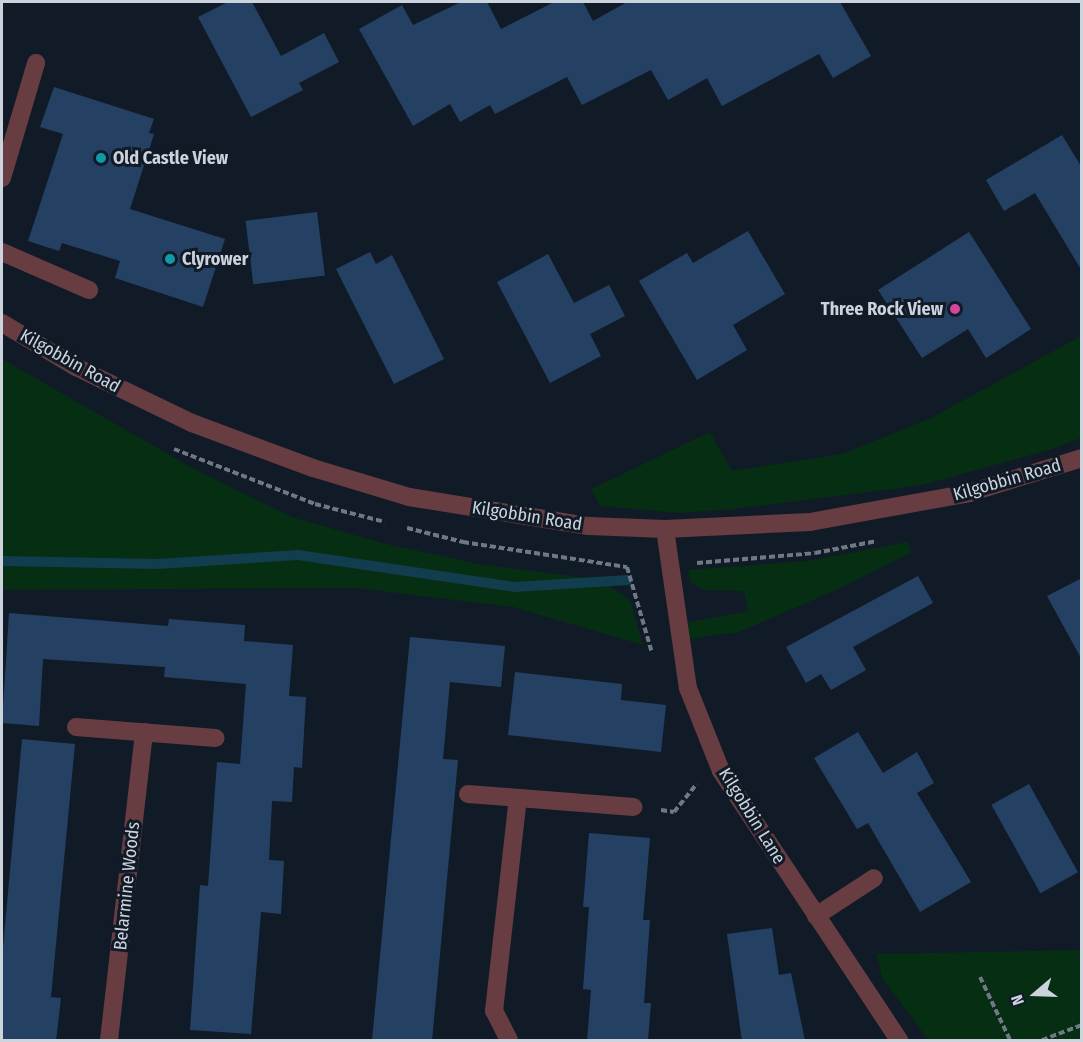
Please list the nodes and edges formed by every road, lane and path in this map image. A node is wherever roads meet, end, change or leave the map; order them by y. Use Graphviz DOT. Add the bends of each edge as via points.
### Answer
graph roads {
  1 [pos="36,63"];
  2 [pos="2,178"];
  3 [pos="2,252"];
  4 [pos="89,290"];
  5 [pos="2,323"];
  6 [pos="1082,458"];
  7 [pos="315,504"];
  8 [pos="665,529"];
  9 [pos="627,567"];
  10 [pos="76,727"];
  11 [pos="144,732"];
  12 [pos="216,738"];
  13 [pos="468,794"];
  14 [pos="518,798"];
  15 [pos="633,807"];
  16 [pos="874,879"];
  17 [pos="816,916"];
  18 [pos="980,977"];
  19 [pos="1082,1025"];
  20 [pos="110,1041"];
  21 [pos="509,1041"];
  22 [pos="899,1041"];
  23 [pos="1010,1041"];
  24 [pos="1042,1041"];
  1 -- 2 [label="street"];
  3 -- 4 [label="street"];
  5 -- 8 [label="street, Kilgobbin Road" via="76,367 192,423 344,477 409,497 528,518 589,526"];
  6 -- 8 [label="street, Kilgobbin Road" via="969,493 877,511 810,522"];
  7 -- 9 [label="path" via="463,542"];
  8 -- 17 [label="street, Kilgobbin Lane" via="688,688 721,771"];
  10 -- 11 [label="street"];
  11 -- 12 [label="street"];
  11 -- 20 [label="street, Belarmine Woods"];
  13 -- 14 [label="street"];
  14 -- 15 [label="street"];
  14 -- 21 [label="street" via="494,1011"];
  16 -- 17 [label="street"];
  17 -- 22 [label="street, Kilgobbin Lane"];
  18 -- 23 [label="path"];
  19 -- 24 [label="path"];
}
